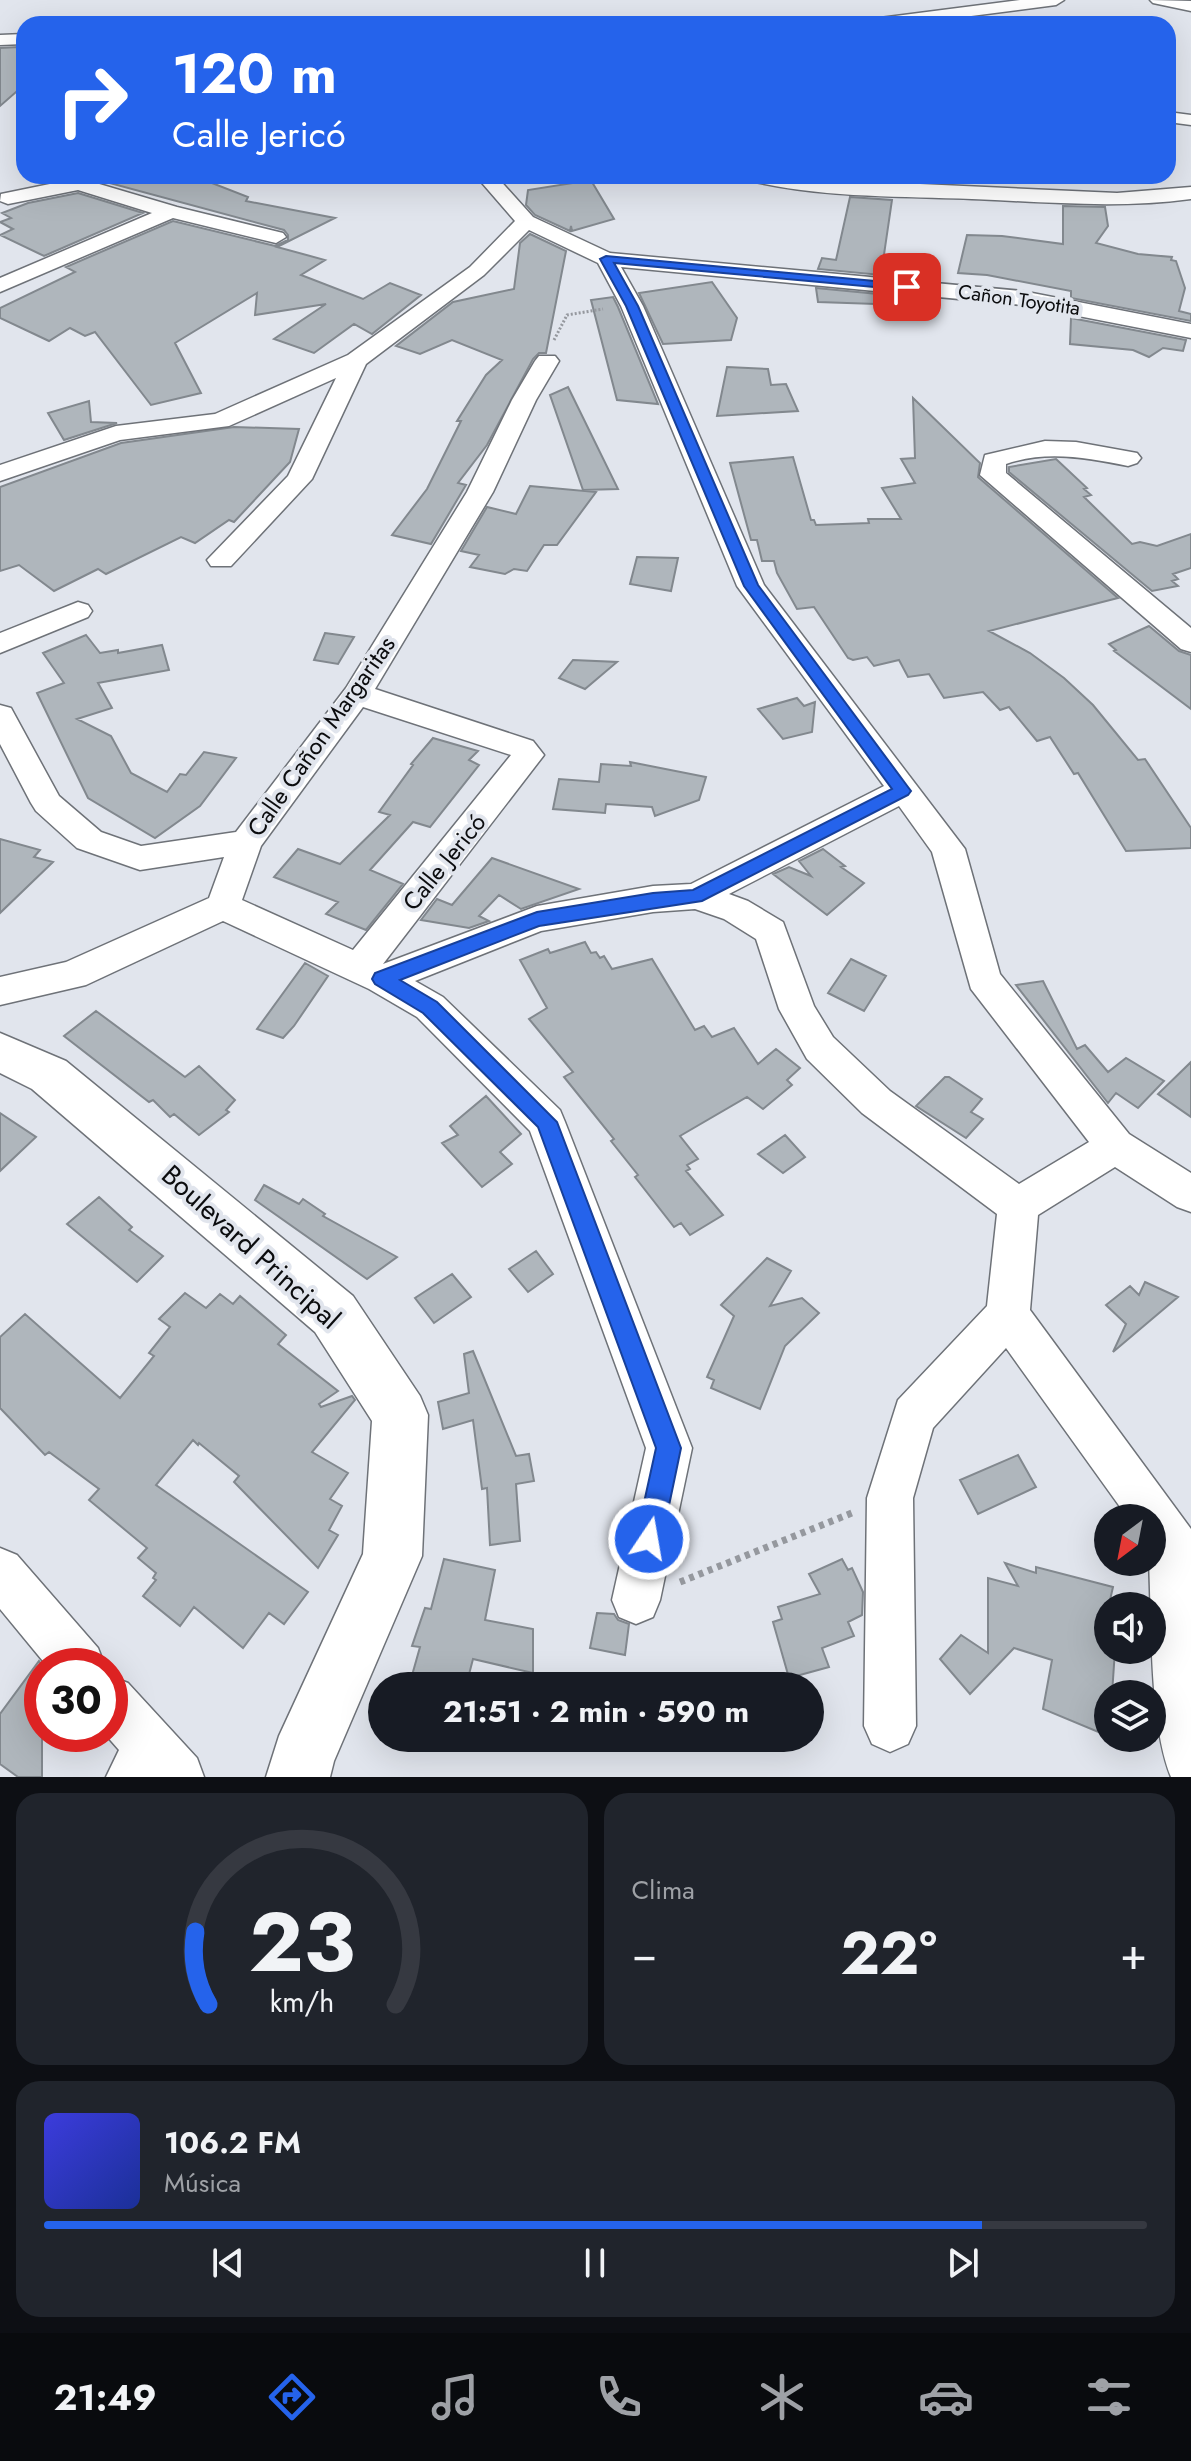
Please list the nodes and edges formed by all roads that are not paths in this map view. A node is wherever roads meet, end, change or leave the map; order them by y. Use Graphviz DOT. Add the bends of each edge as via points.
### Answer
graph roads {
  1 [pos="1056,0"];
  2 [pos="1158,0"];
  3 [pos="1191,6"];
  4 [pos="933,16"];
  5 [pos="117,184"];
  6 [pos="492,184"];
  7 [pos="796,184"];
  8 [pos="102,190"];
  9 [pos="1191,193"];
  10 [pos="8,198"];
  11 [pos="171,212"];
  12 [pos="526,221"];
  13 [pos="276,237"];
  14 [pos="606,259"];
  15 [pos="0,270"];
  16 [pos="23,277"];
  17 [pos="0,286"];
  18 [pos="1191,331"];
  19 [pos="356,360"];
  20 [pos="547,361"];
  21 [pos="1128,458"];
  22 [pos="0,473"];
  23 [pos="221,560"];
  24 [pos="78,611"];
  25 [pos="1191,643"];
  26 [pos="0,644"];
  27 [pos="357,694"];
  28 [pos="0,715"];
  29 [pos="902,791"];
  30 [pos="246,842"];
  31 [pos="696,896"];
  32 [pos="223,906"];
  33 [pos="370,973"];
  34 [pos="0,991"];
  35 [pos="0,1052"];
  36 [pos="1115,1146"];
  37 [pos="1191,1194"];
  38 [pos="1018,1206"];
  39 [pos="1008,1315"];
  40 [pos="0,1572"];
  41 [pos="636,1600"];
  42 [pos="65,1648"];
  43 [pos="890,1726"];
  44 [pos="128,1728"];
  45 [pos="1191,1762"];
  46 [pos="154,1768"];
  47 [pos="298,1777"];
  1 -- 4 [label="street"];
  2 -- 3 [label="street"];
  5 -- 8 [label="street"];
  6 -- 12 [label="street"];
  7 -- 9 [label="street" via="1117,199"];
  8 -- 10 [label="street" via="79,184"];
  8 -- 11 [label="street"];
  11 -- 13 [label="street"];
  11 -- 16 [label="street"];
  12 -- 14 [label="street"];
  12 -- 19 [label="street" via="477,271"];
  14 -- 18 [label="street, Cañon Toyotita" via="1022,298"];
  14 -- 29 [label="street" via="632,306 751,586"];
  15 -- 16 [label="street"];
  16 -- 17 [label="street"];
  19 -- 22 [label="street" via="220,421 116,433"];
  19 -- 23 [label="street" via="299,479"];
  20 -- 27 [label="street, Calle Cañon Margaritas" via="480,492"];
  21 -- 25 [label="street" via="1065,447 1022,449 994,460 993,475"];
  24 -- 26 [label="street"];
  27 -- 30 [label="street, Calle Cañon Margaritas"];
  27 -- 33 [label="street, Calle Jericó" via="522,748 528,755"];
  28 -- 30 [label="street" via="47,803 89,840 140,858"];
  29 -- 31 [label="street"];
  29 -- 36 [label="street" via="948,849 984,979"];
  30 -- 32 [label="street, Calle Cañon Margaritas"];
  31 -- 33 [label="street" via="537,919"];
  31 -- 38 [label="street" via="736,910 771,931 797,1009 820,1048 876,1102"];
  32 -- 33 [label="street"];
  32 -- 34 [label="street" via="73,975"];
  33 -- 41 [label="street" via="430,1007 546,1122 669,1448"];
  35 -- 47 [label="street, Boulevard Principal" via="49,1075 334,1314 400,1415 392,1556"];
  36 -- 37 [label="street"];
  36 -- 38 [label="street"];
  38 -- 39 [label="street"];
  39 -- 43 [label="street" via="914,1416 890,1498"];
  39 -- 45 [label="street" via="1171,1538"];
  40 -- 42 [label="street"];
  44 -- 46 [label="street"];
}
